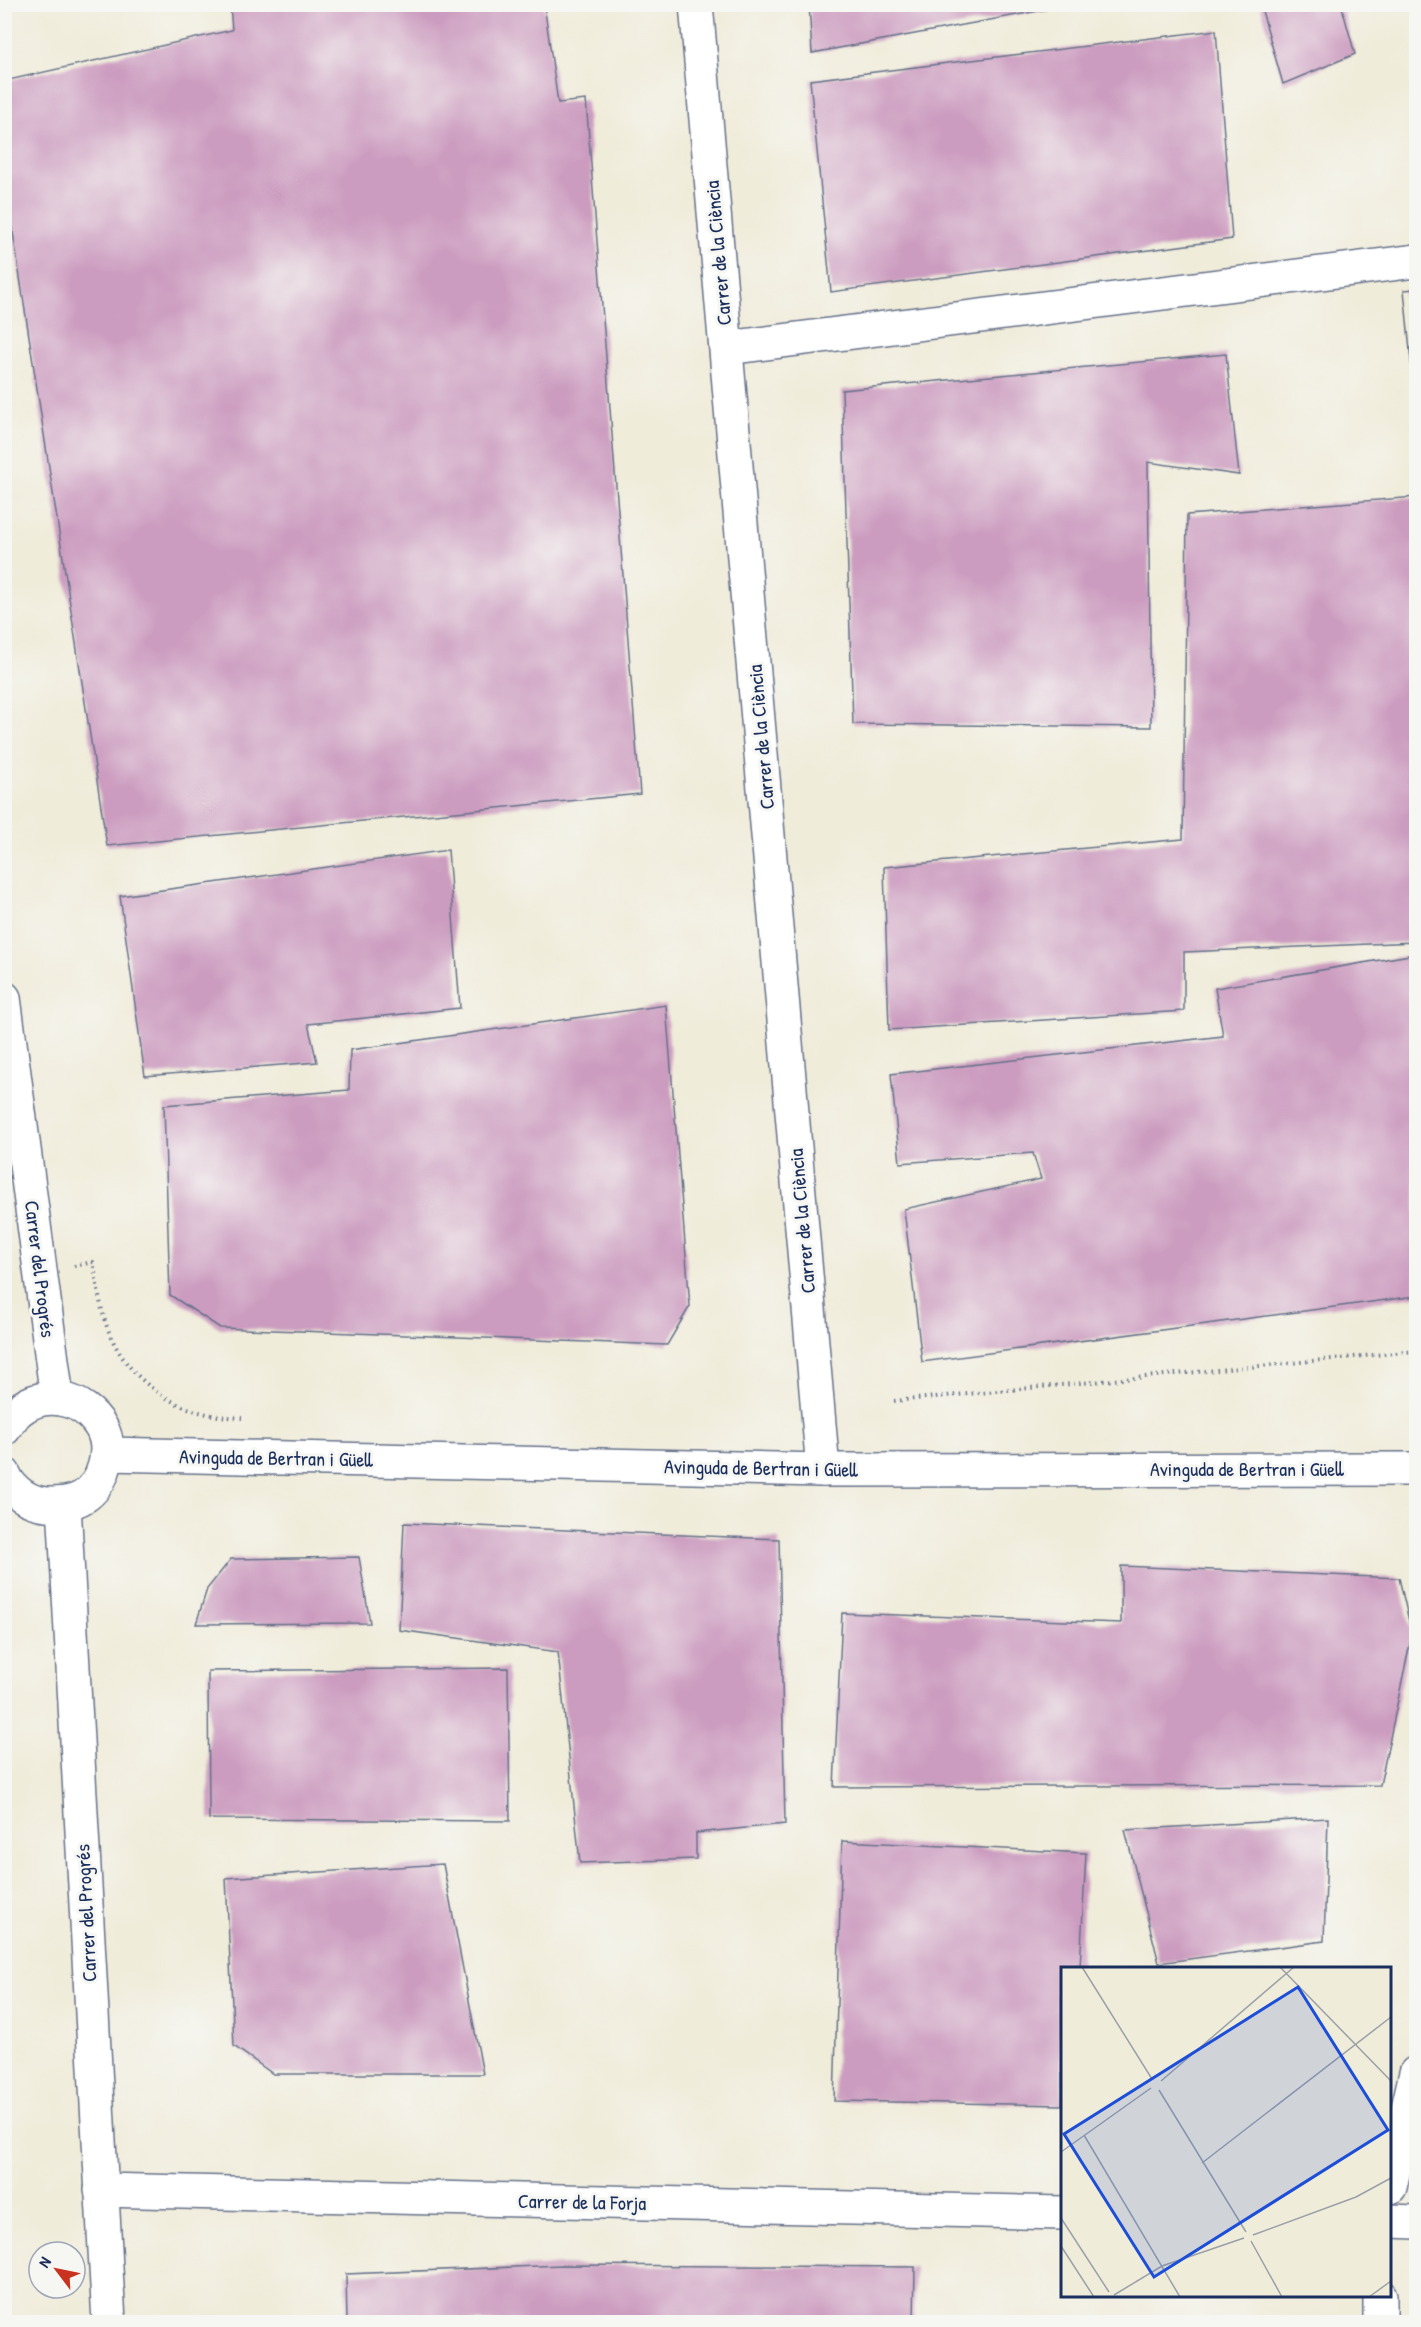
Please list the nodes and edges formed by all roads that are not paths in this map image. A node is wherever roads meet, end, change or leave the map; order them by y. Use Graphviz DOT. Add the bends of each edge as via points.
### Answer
graph roads {
  1 [pos="696,4"];
  2 [pos="1416,261"];
  3 [pos="726,348"];
  4 [pos="4,998"];
  5 [pos="57,1398"];
  6 [pos="4,1429"];
  7 [pos="107,1454"];
  8 [pos="1416,1469"];
  9 [pos="824,1470"];
  10 [pos="4,1474"];
  11 [pos="64,1504"];
  12 [pos="1416,2073"];
  13 [pos="1391,2179"];
  14 [pos="101,2190"];
  15 [pos="1061,2213"];
  16 [pos="1391,2221"];
  17 [pos="1416,2222"];
  18 [pos="1380,2297"];
  19 [pos="109,2322"];
  20 [pos="1380,2322"];
  1 -- 3 [label="street, Carrer de la Ciència"];
  2 -- 3 [label="street"];
  3 -- 9 [label="street, Carrer de la Ciència"];
  4 -- 5 [label="street, Carrer del Progrés"];
  5 -- 6 [label="street" via="30,1402 16,1412"];
  5 -- 7 [label="street" via="73,1401 89,1411 103,1429"];
  7 -- 9 [label="street, Avinguda de Bertran i Güell"];
  7 -- 11 [label="street" via="96,1485 83,1497"];
  8 -- 9 [label="street, Avinguda de Bertran i Güell"];
  10 -- 11 [label="street" via="19,1494 28,1499"];
  11 -- 14 [label="street, Carrer del Progrés"];
  12 -- 13 [label="street"];
  14 -- 15 [label="street, Carrer de la Forja"];
  14 -- 19 [label="street, Carrer del Progrés"];
  16 -- 17 [label="street"];
  18 -- 20 [label="street"];
}
